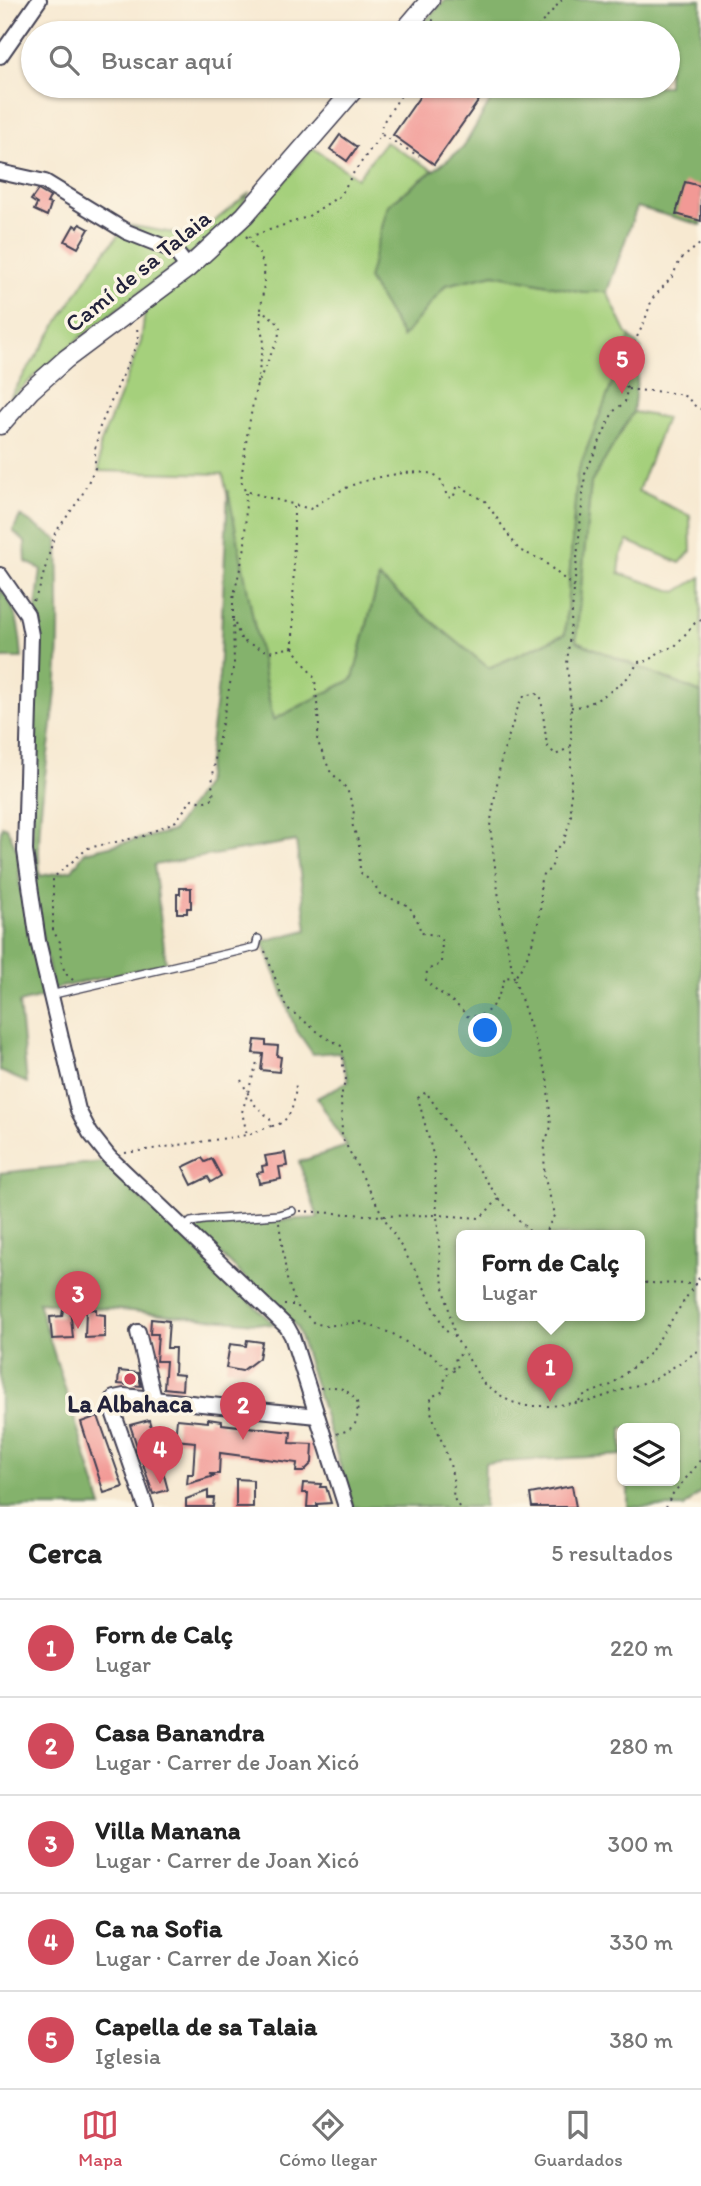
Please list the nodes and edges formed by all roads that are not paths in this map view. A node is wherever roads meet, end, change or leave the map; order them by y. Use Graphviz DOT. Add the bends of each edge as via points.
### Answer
graph roads {
  1 [pos="39,0"];
  2 [pos="424,7"];
  3 [pos="24,21"];
  4 [pos="412,21"];
  5 [pos="21,25"];
  6 [pos="0,55"];
  7 [pos="346,98"];
  8 [pos="0,172"];
  9 [pos="188,268"];
  10 [pos="0,425"];
  11 [pos="0,575"];
  12 [pos="257,943"];
  13 [pos="50,995"];
  14 [pos="292,1211"];
  15 [pos="184,1229"];
  16 [pos="138,1332"];
  17 [pos="155,1399"];
  18 [pos="317,1416"];
  19 [pos="146,1507"];
  20 [pos="346,1507"];
  1 -- 3 [label="street"];
  2 -- 4 [label="street"];
  5 -- 6 [label="street"];
  7 -- 9 [label="street, Camí de sa Talaia" via="245,215"];
  8 -- 9 [label="street" via="45,182 127,232 175,251"];
  9 -- 10 [label="street, Camí de sa Talaia" via="57,367"];
  11 -- 13 [label="street" via="27,614 31,635 25,851"];
  12 -- 13 [label="lane"];
  13 -- 15 [label="street" via="78,1110 90,1133 112,1161"];
  14 -- 15 [label="lane" via="191,1222"];
  15 -- 18 [label="street" via="292,1336"];
  16 -- 17 [label="street"];
  17 -- 18 [label="street"];
  17 -- 19 [label="street" via="124,1396 114,1398 111,1406"];
  18 -- 20 [label="street"];
}
